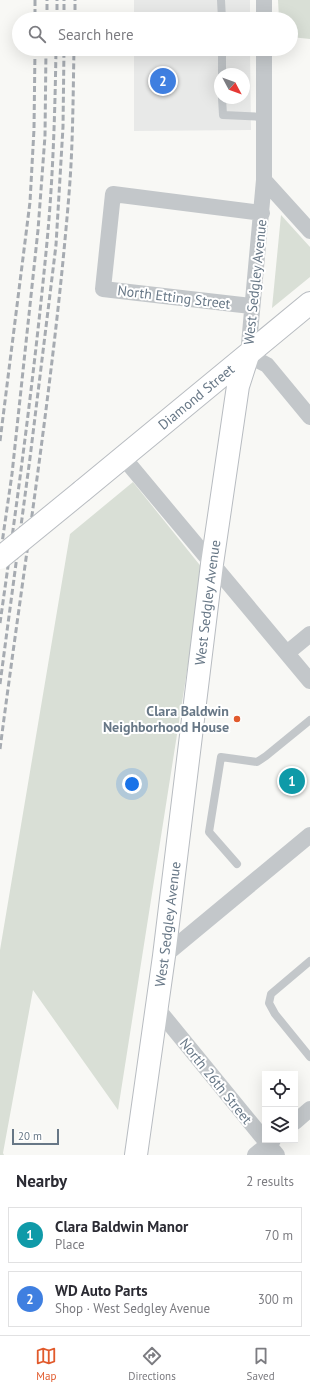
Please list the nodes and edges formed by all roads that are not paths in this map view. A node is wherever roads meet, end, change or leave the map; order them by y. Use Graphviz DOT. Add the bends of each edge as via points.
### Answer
graph roads {
  1 [pos="221,0"];
  2 [pos="264,0"];
  3 [pos="222,12"];
  4 [pos="264,12"];
  5 [pos="222,56"];
  6 [pos="264,56"];
  7 [pos="222,68"];
  8 [pos="222,104"];
  9 [pos="264,117"];
  10 [pos="264,180"];
  11 [pos="262,213"];
  12 [pos="310,231"];
  13 [pos="310,303"];
  14 [pos="252,306"];
  15 [pos="248,355"];
  16 [pos="310,416"];
  17 [pos="123,457"];
  18 [pos="0,558"];
  19 [pos="212,564"];
  20 [pos="310,634"];
  21 [pos="287,653"];
  22 [pos="310,681"];
  23 [pos="310,720"];
  24 [pos="310,835"];
  25 [pos="237,864"];
  26 [pos="164,956"];
  27 [pos="310,961"];
  28 [pos="156,1007"];
  29 [pos="310,1057"];
  30 [pos="310,1110"];
  31 [pos="298,1120"];
  32 [pos="273,1146"];
  33 [pos="136,1155"];
  34 [pos="255,1155"];
  1 -- 3 [label="lane"];
  2 -- 4 [label="street"];
  5 -- 7 [label="lane"];
  6 -- 9 [label="street, West Sedgley Avenue"];
  8 -- 9 [label="lane" via="222,115"];
  9 -- 10 [label="street, West Sedgley Avenue"];
  10 -- 11 [label="street, West Sedgley Avenue"];
  10 -- 12 [label="street"];
  11 -- 14 [label="street, West Sedgley Avenue"];
  11 -- 14 [label="street, North Etting Street" via="113,194 103,289"];
  13 -- 15 [label="street, Diamond Street"];
  14 -- 15 [label="street, West Sedgley Avenue"];
  15 -- 16 [label="street" via="267,365"];
  15 -- 17 [label="street, Diamond Street"];
  15 -- 19 [label="street, West Sedgley Avenue" via="238,386"];
  17 -- 18 [label="street, Diamond Street, bridge"];
  17 -- 19 [label="street"];
  19 -- 21 [label="street"];
  19 -- 26 [label="street, West Sedgley Avenue"];
  20 -- 21 [label="street"];
  21 -- 22 [label="street"];
  23 -- 25 [label="lane" via="257,762 221,757 209,832"];
  24 -- 26 [label="street"];
  26 -- 28 [label="street, West Sedgley Avenue"];
  27 -- 29 [label="lane" via="271,994 270,1003 275,1014"];
  28 -- 32 [label="street, North 26th Street"];
  28 -- 33 [label="street, West Sedgley Avenue"];
  30 -- 31 [label="street"];
  32 -- 34 [label="street"];
}
